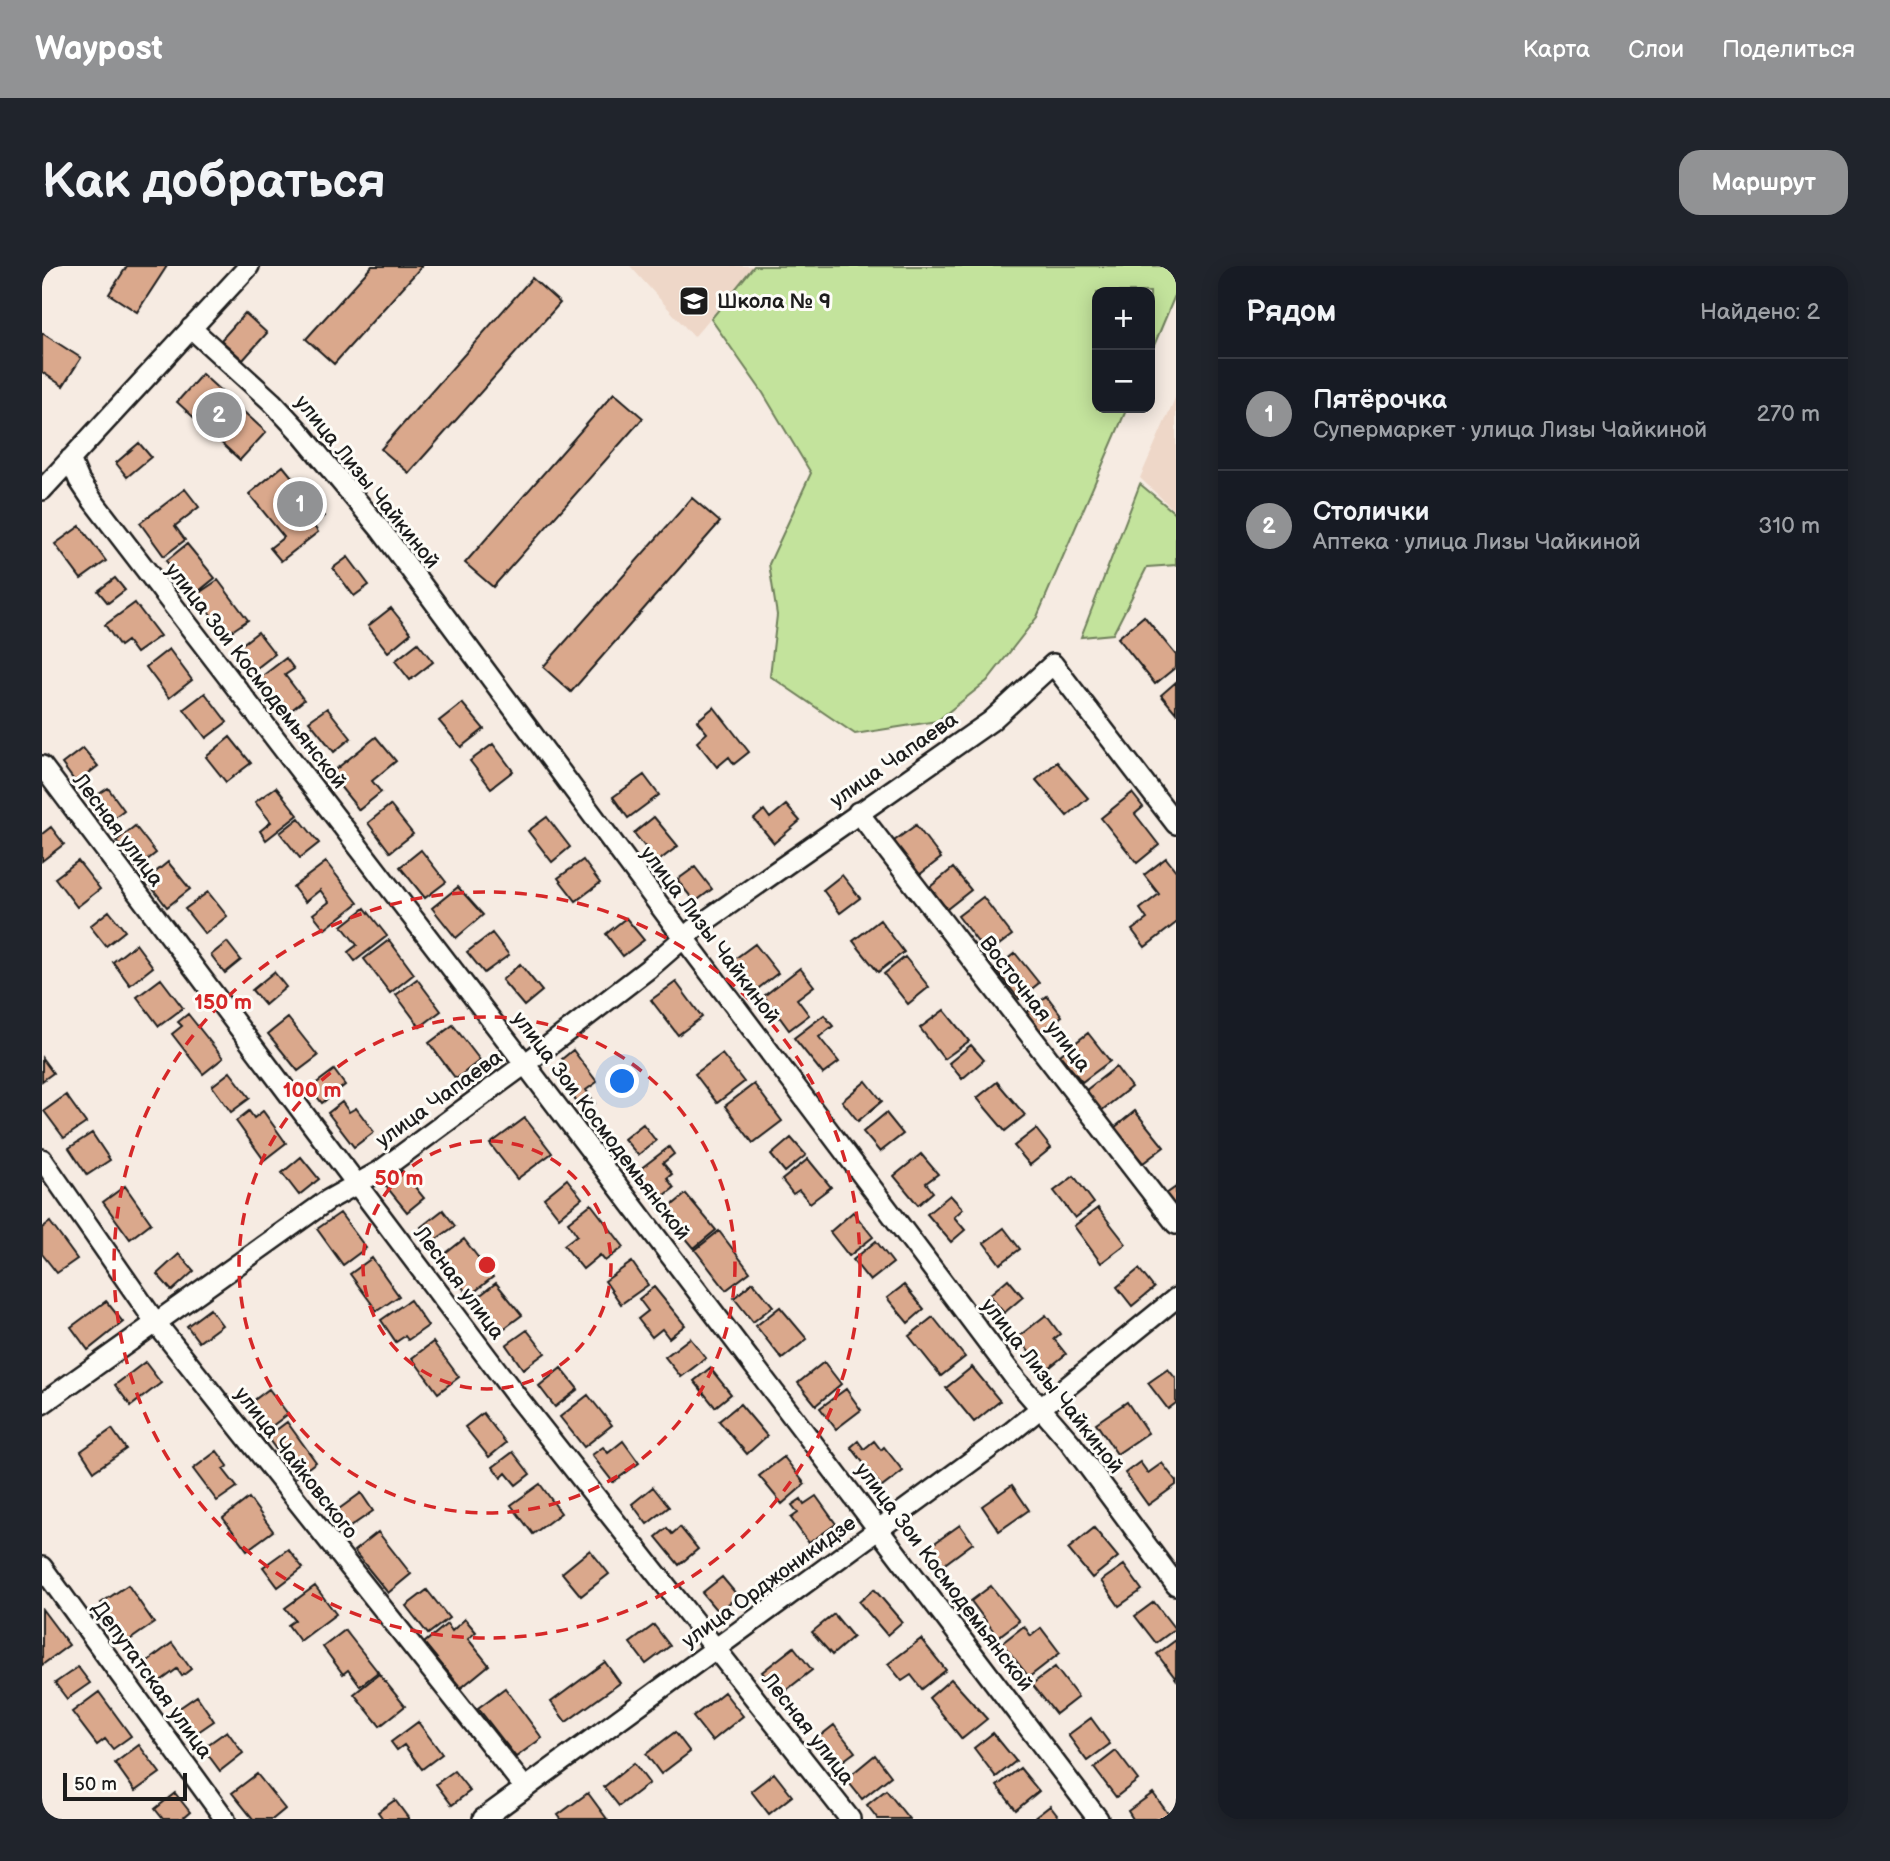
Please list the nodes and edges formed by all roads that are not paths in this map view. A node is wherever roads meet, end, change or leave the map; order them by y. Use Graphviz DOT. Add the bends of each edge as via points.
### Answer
graph roads {
  1 [pos="249,266"];
  2 [pos="191,328"];
  3 [pos="70,459"];
  4 [pos="42,490"];
  5 [pos="42,766"];
  6 [pos="858,812"];
  7 [pos="1176,824"];
  8 [pos="683,937"];
  9 [pos="525,1064"];
  10 [pos="42,1159"];
  11 [pos="356,1183"];
  12 [pos="1176,1224"];
  13 [pos="1176,1298"];
  14 [pos="156,1322"];
  15 [pos="42,1404"];
  16 [pos="1039,1409"];
  17 [pos="880,1530"];
  18 [pos="42,1567"];
  19 [pos="1176,1585"];
  20 [pos="715,1648"];
  21 [pos="525,1788"];
  22 [pos="225,1819"];
  23 [pos="483,1819"];
  24 [pos="850,1819"];
  25 [pos="1098,1819"];
  1 -- 2 [label="street"];
  2 -- 3 [label="street"];
  2 -- 8 [label="street, улица Лизы Чайкиной" via="272,402 381,530"];
  3 -- 4 [label="street"];
  3 -- 9 [label="street, улица Зои Космодемьянской" via="93,501"];
  5 -- 11 [label="street, Лесная улица"];
  6 -- 7 [label="street, улица Чапаева" via="991,721 1053,664"];
  6 -- 8 [label="street, улица Чапаева"];
  6 -- 12 [label="street, Восточная улица"];
  8 -- 9 [label="street, улица Чапаева"];
  8 -- 16 [label="street, улица Лизы Чайкиной"];
  9 -- 11 [label="street, улица Чапаева" via="380,1171"];
  9 -- 17 [label="street, улица Зои Космодемьянской"];
  10 -- 14 [label="street, улица Чайковского"];
  11 -- 14 [label="street, улица Чапаева"];
  11 -- 20 [label="street, Лесная улица" via="509,1387"];
  13 -- 16 [label="street, улица Орджоникидзе"];
  14 -- 15 [label="street, улица Чапаева"];
  14 -- 21 [label="street, улица Чайковского"];
  16 -- 17 [label="street, улица Орджоникидзе"];
  16 -- 19 [label="street, улица Лизы Чайкиной" via="1070,1442"];
  17 -- 20 [label="street, улица Орджоникидзе"];
  17 -- 25 [label="street, улица Зои Космодемьянской"];
  18 -- 22 [label="street, Депутатская улица"];
  20 -- 21 [label="street, улица Орджоникидзе"];
  20 -- 24 [label="street, Лесная улица"];
  21 -- 23 [label="street, улица Орджоникидзе"];
}
